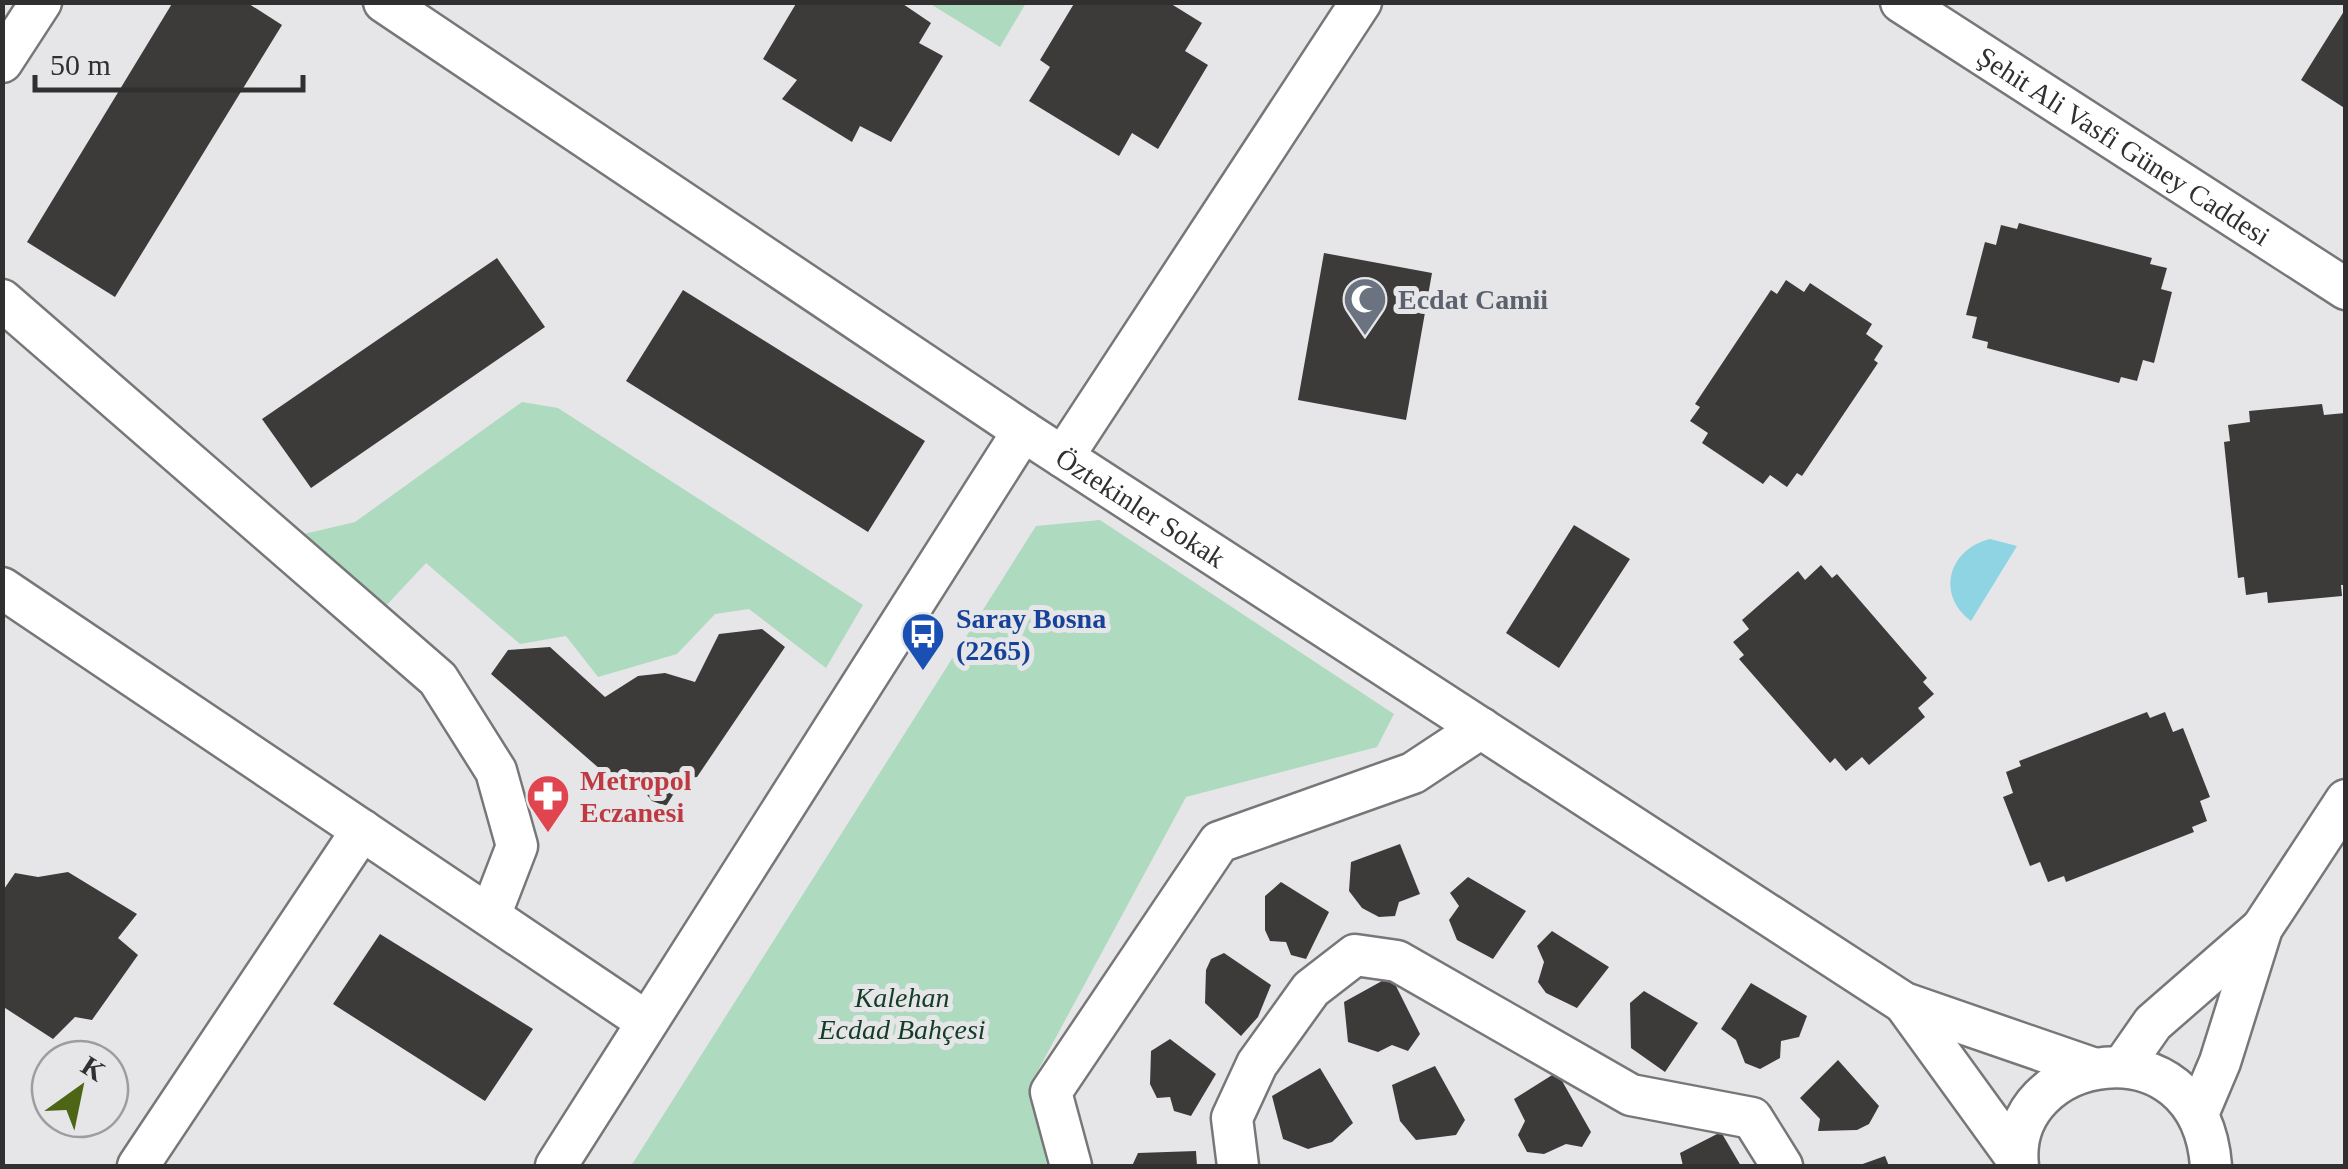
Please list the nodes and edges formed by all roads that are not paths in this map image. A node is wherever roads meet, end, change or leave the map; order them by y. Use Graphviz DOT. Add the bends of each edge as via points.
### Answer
graph roads {
  1 [pos="41,2"];
  2 [pos="384,2"];
  3 [pos="1361,2"];
  4 [pos="1902,2"];
  5 [pos="2,62"];
  6 [pos="2346,289"];
  7 [pos="2,300"];
  8 [pos="1023,431"];
  9 [pos="1063,457"];
  10 [pos="2,588"];
  11 [pos="1481,728"];
  12 [pos="2346,800"];
  13 [pos="362,830"];
  14 [pos="490,916"];
  15 [pos="2262,928"];
  16 [pos="1904,1003"];
  17 [pos="647,1022"];
  18 [pos="2107,1067"];
  19 [pos="2212,1147"];
  20 [pos="2018,1163"];
  21 [pos="138,1166"];
  22 [pos="556,1166"];
  23 [pos="1071,1166"];
  24 [pos="1238,1166"];
  25 [pos="1782,1166"];
  1 -- 5 [label="street"];
  2 -- 8 [label="street, Öztekinler Sokak"];
  3 -- 9 [label="street"];
  4 -- 6 [label="street, Şehit Ali Vasfi Güney Caddesi"];
  7 -- 14 [label="street" via="438,679 496,770 517,846"];
  8 -- 9 [label="street, Öztekinler Sokak"];
  8 -- 17 [label="street"];
  9 -- 11 [label="street, Öztekinler Sokak"];
  10 -- 13 [label="street"];
  11 -- 16 [label="street, Öztekinler Sokak"];
  11 -- 23 [label="street" via="1413,773 1219,842 1051,1092"];
  12 -- 15 [label="street"];
  13 -- 14 [label="street"];
  13 -- 21 [label="street"];
  14 -- 17 [label="street"];
  15 -- 18 [label="street"];
  15 -- 19 [label="street" via="2220,1062"];
  16 -- 18 [label="street, Öztekinler Sokak"];
  16 -- 20 [label="street, Öztekinler Sokak"];
  17 -- 22 [label="street"];
  18 -- 19 [label="street, Öztekinler Sokak" via="2152,1073 2178,1090"];
  18 -- 20 [label="street" via="2054,1086 2027,1119"];
  24 -- 25 [label="street" via="1232,1118 1257,1064 1311,989 1355,955 1397,962 1631,1095 1752,1118"];
}
